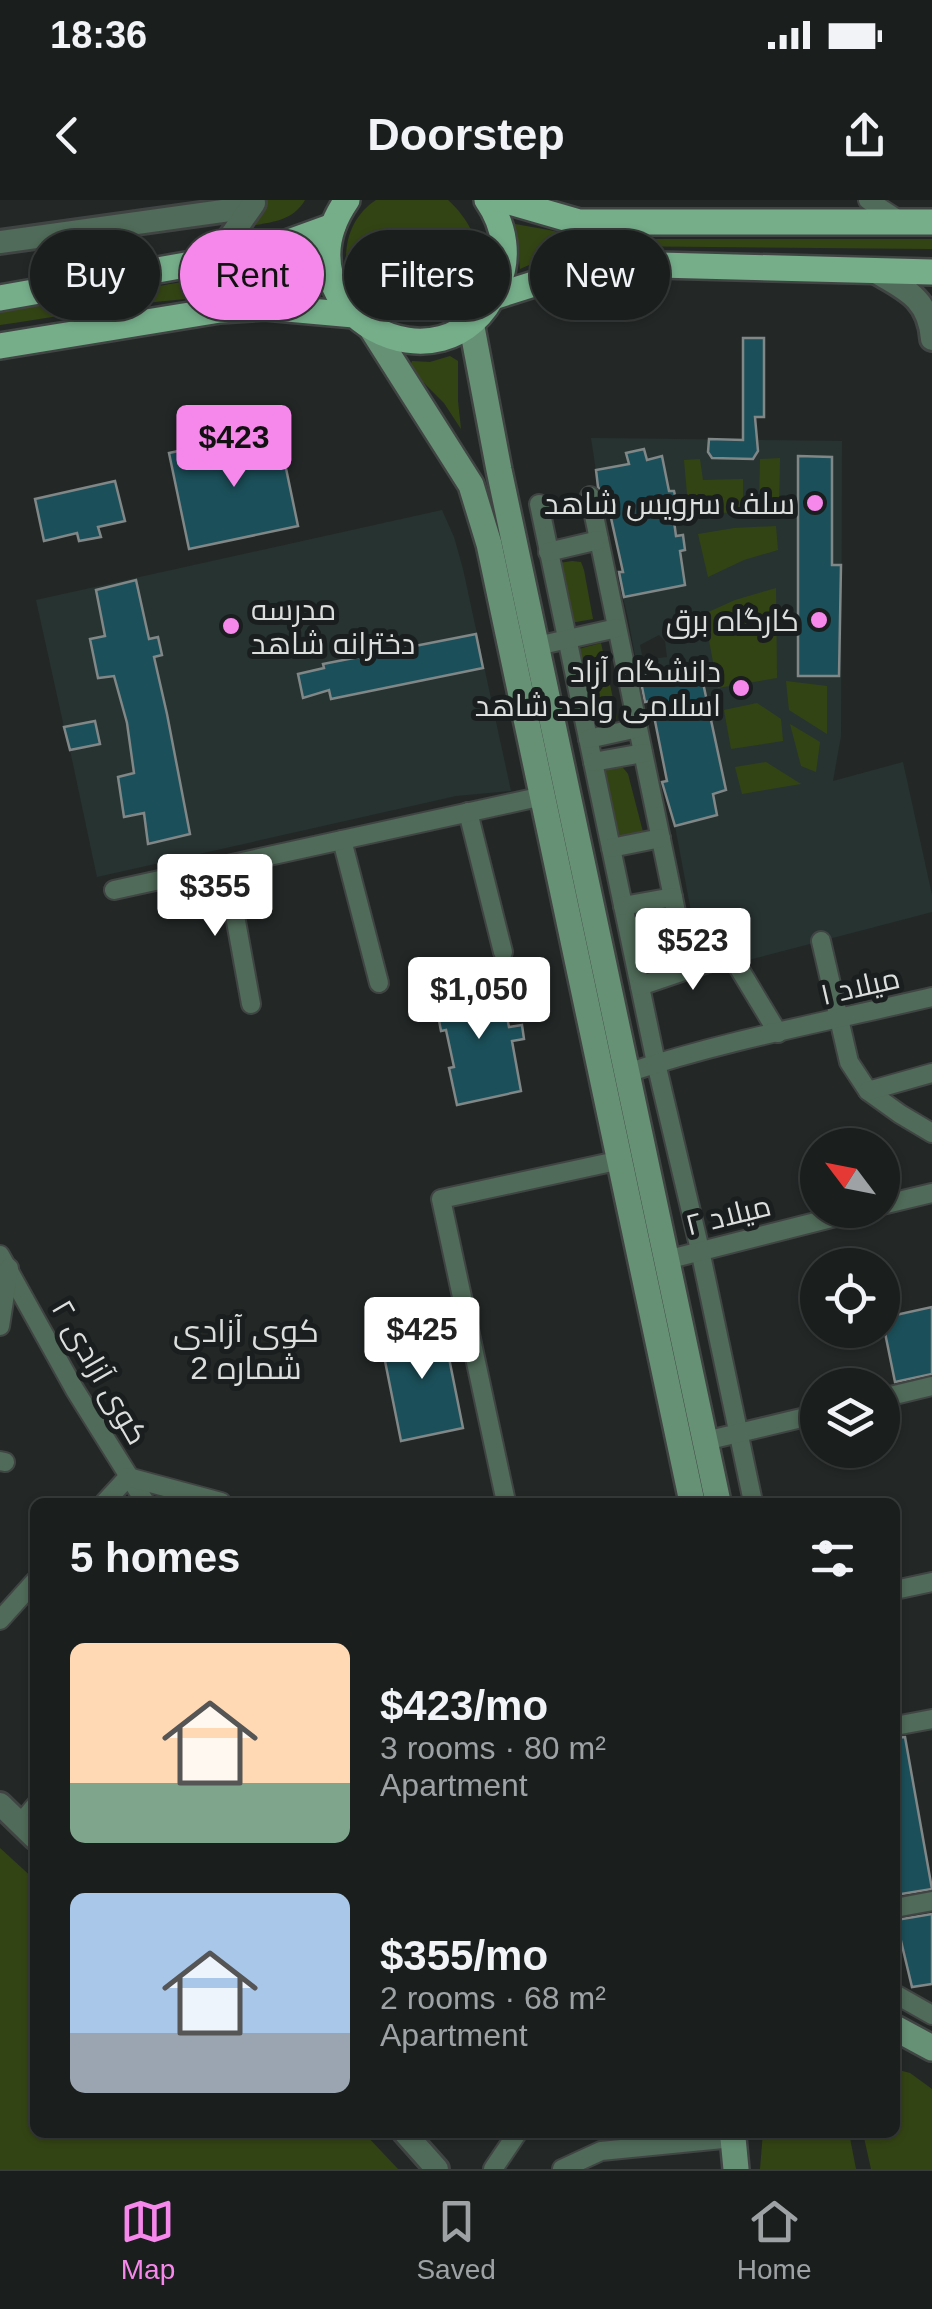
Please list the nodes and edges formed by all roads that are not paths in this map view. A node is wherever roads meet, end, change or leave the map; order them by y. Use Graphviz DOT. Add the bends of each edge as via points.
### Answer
graph roads {
  1 [pos="487,200"];
  2 [pos="503,200"];
  3 [pos="868,200"];
  4 [pos="254,204"];
  5 [pos="338,210"];
  6 [pos="902,222"];
  7 [pos="932,222"];
  8 [pos="235,230"];
  9 [pos="304,230"];
  10 [pos="502,230"];
  11 [pos="0,242"];
  12 [pos="180,266"];
  13 [pos="874,271"];
  14 [pos="932,272"];
  15 [pos="510,292"];
  16 [pos="0,298"];
  17 [pos="363,322"];
  18 [pos="471,322"];
  19 [pos="932,339"];
  20 [pos="0,346"];
  21 [pos="494,444"];
  22 [pos="455,460"];
  23 [pos="590,496"];
  24 [pos="538,504"];
  25 [pos="599,540"];
  26 [pos="548,552"];
  27 [pos="617,628"];
  28 [pos="567,640"];
  29 [pos="536,646"];
  30 [pos="638,728"];
  31 [pos="588,740"];
  32 [pos="643,753"];
  33 [pos="592,762"];
  34 [pos="543,796"];
  35 [pos="468,812"];
  36 [pos="661,838"];
  37 [pos="342,840"];
  38 [pos="611,848"];
  39 [pos="226,866"];
  40 [pos="114,890"];
  41 [pos="673,897"];
  42 [pos="623,906"];
  43 [pos="820,941"];
  44 [pos="503,952"];
  45 [pos="688,970"];
  46 [pos="379,982"];
  47 [pos="640,986"];
  48 [pos="932,997"];
  49 [pos="251,1004"];
  50 [pos="840,1018"];
  51 [pos="778,1033"];
  52 [pos="656,1063"];
  53 [pos="627,1073"];
  54 [pos="932,1073"];
  55 [pos="868,1090"];
  56 [pos="932,1133"];
  57 [pos="621,1160"];
  58 [pos="932,1193"];
  59 [pos="900,1201"];
  60 [pos="800,1225"];
  61 [pos="700,1250"];
  62 [pos="666,1260"];
  63 [pos="5,1262"];
  64 [pos="0,1326"];
  65 [pos="932,1386"];
  66 [pos="900,1394"];
  67 [pos="800,1418"];
  68 [pos="738,1434"];
  69 [pos="705,1441"];
  70 [pos="128,1477"];
  71 [pos="109,1498"];
  72 [pos="142,1498"];
  73 [pos="206,1498"];
  74 [pos="505,1498"];
  75 [pos="691,1498"];
  76 [pos="717,1498"];
  77 [pos="752,1498"];
  78 [pos="932,1582"];
  79 [pos="30,1587"];
  80 [pos="900,1589"];
  81 [pos="0,1620"];
  82 [pos="932,1719"];
  83 [pos="900,1725"];
  84 [pos="0,1804"];
  85 [pos="30,1823"];
  86 [pos="932,1901"];
  87 [pos="900,1907"];
  88 [pos="900,1997"];
  89 [pos="932,2015"];
  90 [pos="900,2031"];
  91 [pos="932,2048"];
  92 [pos="409,2138"];
  93 [pos="514,2138"];
  94 [pos="709,2138"];
  95 [pos="734,2138"];
  96 [pos="437,2169"];
  97 [pos="492,2169"];
  98 [pos="562,2169"];
  99 [pos="736,2169"];
  1 -- 10 [label="main road"];
  2 -- 6 [label="main road" via="579,222"];
  3 -- 6 [label="street"];
  4 -- 8 [label="street"];
  4 -- 11 [label="street"];
  5 -- 9 [label="main road"];
  5 -- 17 [label="main road" via="330,274 339,296"];
  6 -- 7 [label="main road"];
  12 -- 16 [label="main road"];
  13 -- 14 [label="main road"];
  13 -- 15 [label="main road" via="621,264"];
  13 -- 19 [label="street" via="923,304"];
  17 -- 18 [label="main road" via="412,342 453,334"];
  17 -- 20 [label="main road" via="264,308 220,310"];
  17 -- 22 [label="main road"];
  18 -- 21 [label="main road"];
  21 -- 22 [label="main road" via="463,446"];
  21 -- 29 [label="main road"];
  22 -- 34 [label="main road" via="476,496 489,544"];
  23 -- 25 [label="street"];
  24 -- 26 [label="street"];
  25 -- 26 [label="street"];
  25 -- 27 [label="street"];
  26 -- 28 [label="street"];
  27 -- 28 [label="street"];
  27 -- 30 [label="street"];
  28 -- 29 [label="street"];
  28 -- 31 [label="street"];
  29 -- 53 [label="main road"];
  30 -- 31 [label="street"];
  30 -- 32 [label="street"];
  31 -- 33 [label="street"];
  32 -- 33 [label="street"];
  32 -- 36 [label="street"];
  33 -- 38 [label="street"];
  34 -- 35 [label="street"];
  34 -- 57 [label="main road"];
  35 -- 37 [label="street"];
  35 -- 44 [label="street"];
  36 -- 38 [label="street"];
  36 -- 41 [label="street"];
  37 -- 39 [label="street"];
  37 -- 46 [label="street"];
  38 -- 42 [label="street"];
  39 -- 40 [label="street"];
  39 -- 49 [label="street"];
  41 -- 42 [label="street"];
  41 -- 45 [label="street"];
  42 -- 47 [label="street"];
  43 -- 50 [label="street"];
  45 -- 47 [label="street"];
  45 -- 51 [label="street" via="732,955"];
  47 -- 52 [label="street"];
  48 -- 50 [label="street, میلاد ۱"];
  50 -- 51 [label="street, میلاد ۱"];
  50 -- 55 [label="street" via="850,1062"];
  51 -- 52 [label="street, میلاد ۱"];
  52 -- 53 [label="street, میلاد ۱"];
  52 -- 61 [label="street"];
  53 -- 62 [label="main road"];
  54 -- 55 [label="street"];
  55 -- 56 [label="street"];
  57 -- 74 [label="street" via="441,1199"];
  57 -- 75 [label="main road"];
  58 -- 59 [label="street"];
  60 -- 61 [label="street, میلاد ۲"];
  61 -- 62 [label="street, میلاد ۲"];
  61 -- 68 [label="street"];
  62 -- 69 [label="main road"];
  63 -- 64 [label="street, کوی آزادی ۲"];
  63 -- 70 [label="street, کوی آزادی ۲"];
  65 -- 66 [label="street"];
  67 -- 68 [label="street"];
  68 -- 69 [label="street"];
  68 -- 77 [label="street"];
  69 -- 76 [label="main road"];
  70 -- 71 [label="street"];
  70 -- 72 [label="street, کوی آزادی ۲"];
  70 -- 73 [label="street"];
  78 -- 80 [label="street"];
  79 -- 81 [label="street"];
  82 -- 83 [label="street"];
  84 -- 85 [label="street"];
  86 -- 87 [label="street"];
  88 -- 89 [label="street"];
  90 -- 91 [label="main road"];
  92 -- 96 [label="street"];
  93 -- 97 [label="street"];
  94 -- 98 [label="street" via="601,2151"];
  95 -- 99 [label="main road"];
}
